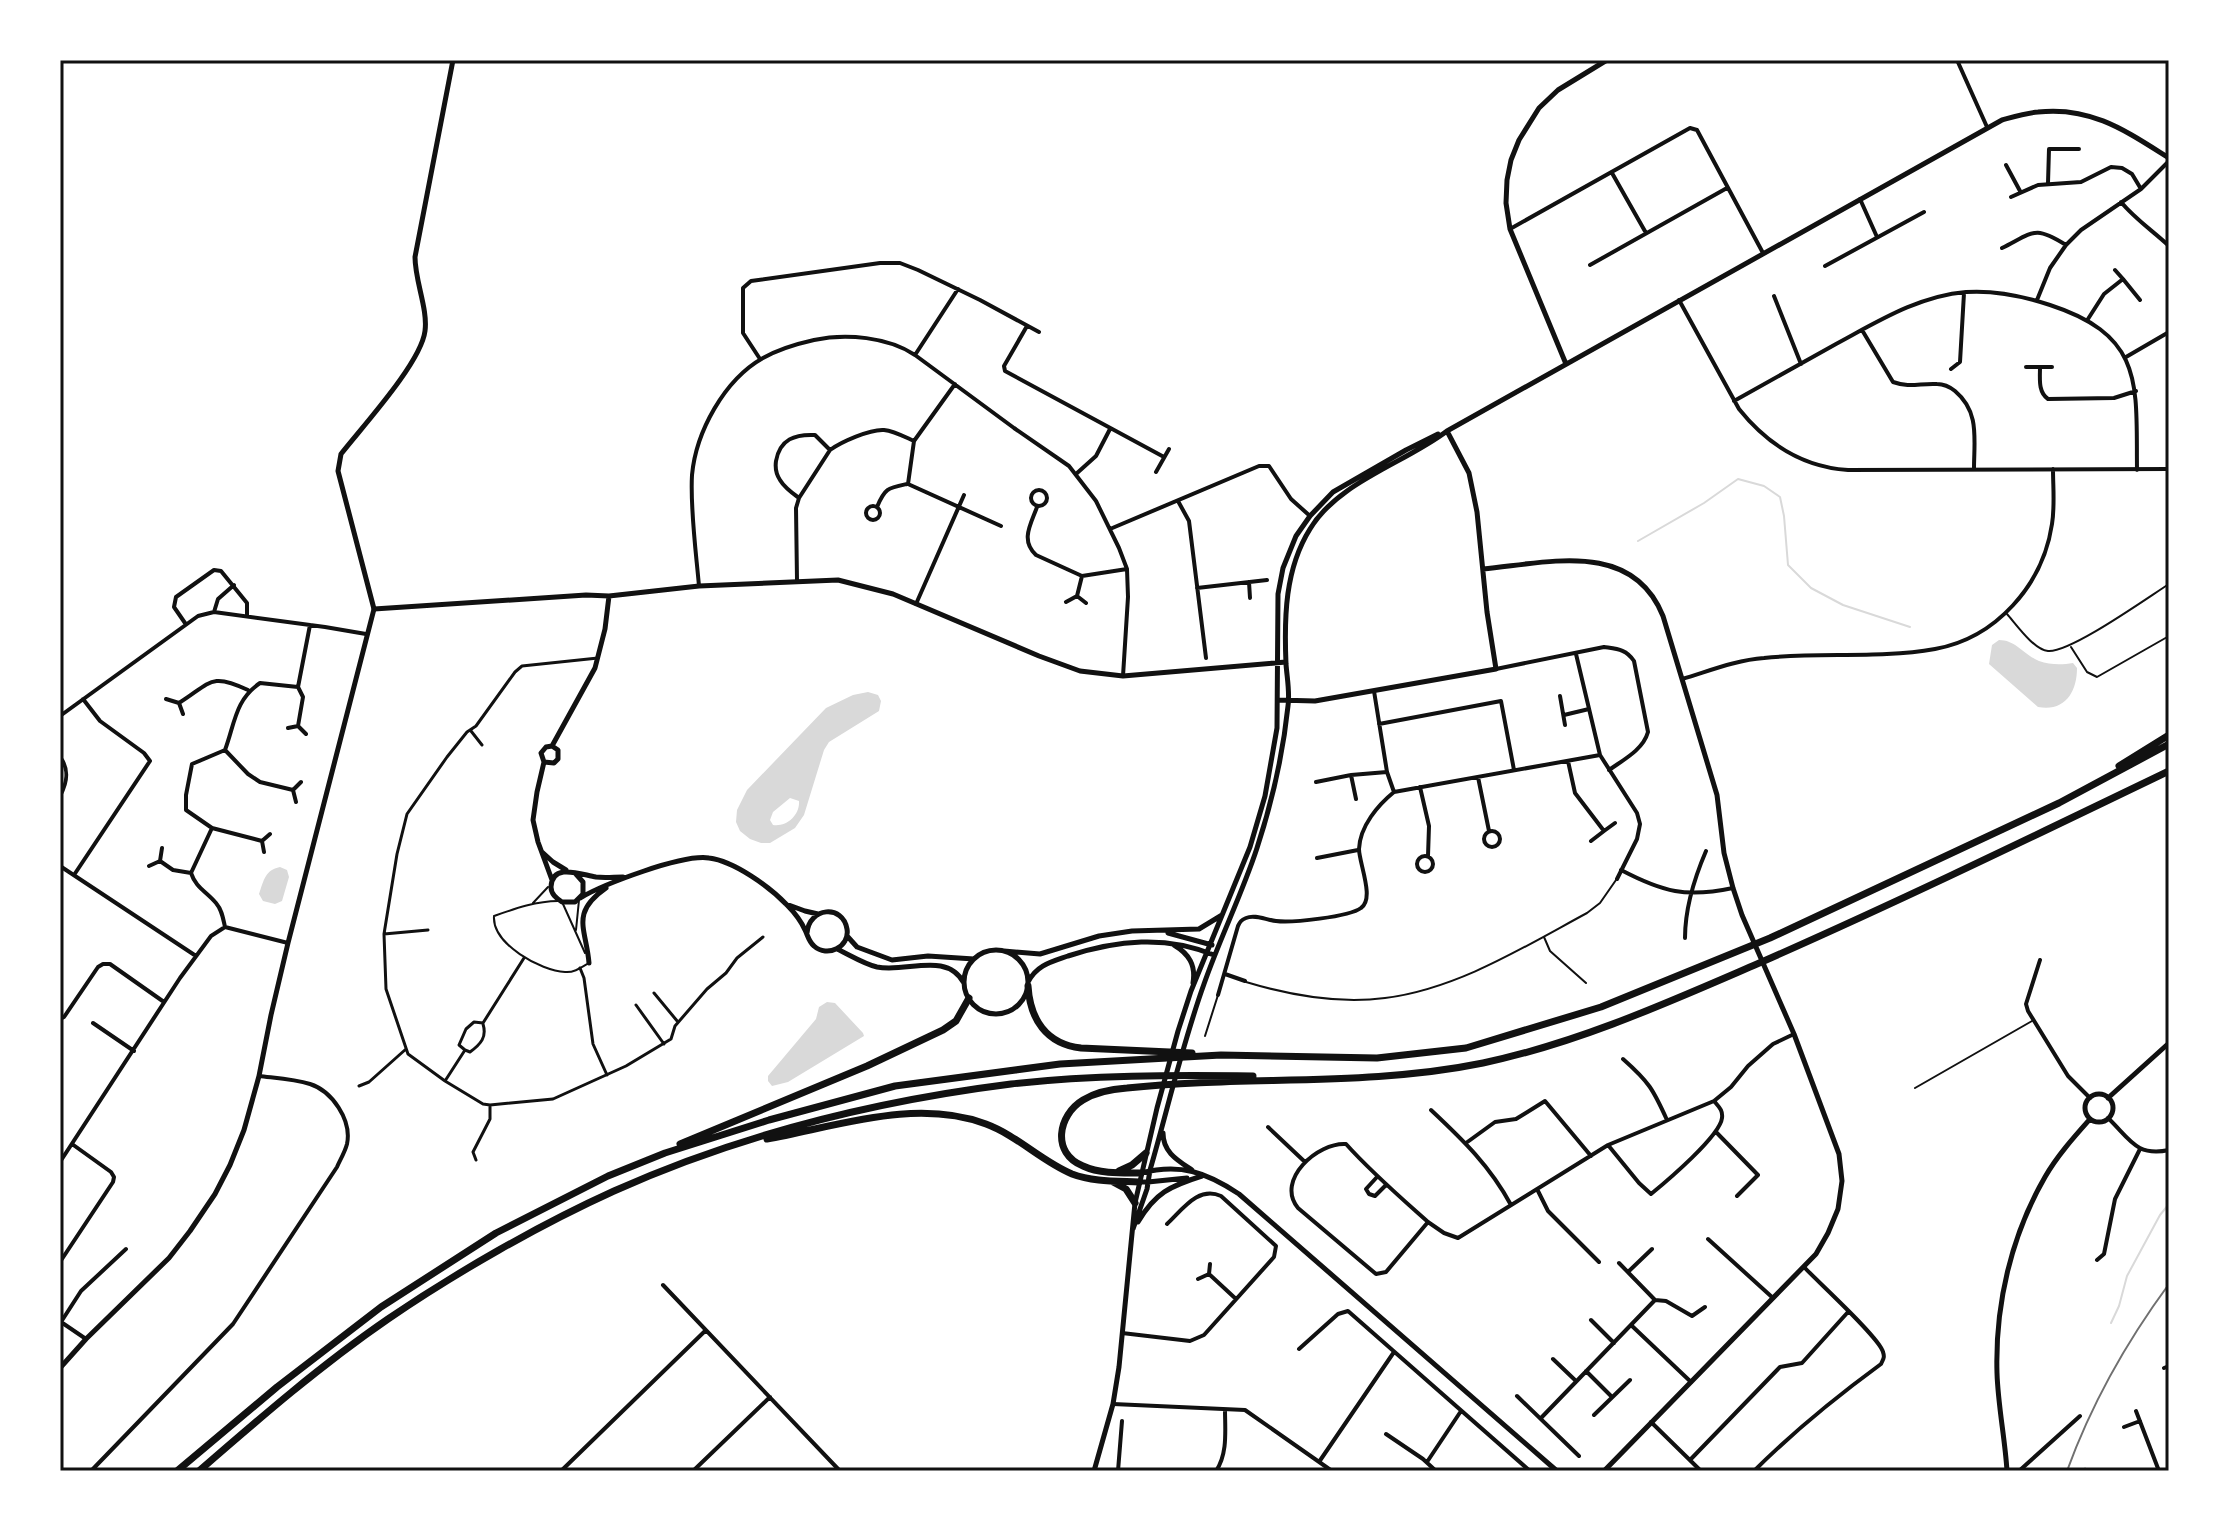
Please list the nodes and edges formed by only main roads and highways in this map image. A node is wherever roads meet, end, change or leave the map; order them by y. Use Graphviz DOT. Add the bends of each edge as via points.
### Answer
graph roads {
  1 [pos="2169,735"];
  2 [pos="2169,744"];
  3 [pos="2169,769"];
  4 [pos="2059,803"];
  5 [pos="1028,984"];
  6 [pos="969,998"];
  7 [pos="1250,1056"];
  8 [pos="1331,1078"];
  9 [pos="732,1146"];
  10 [pos="665,1153"];
  11 [pos="1146,1153"];
  12 [pos="1117,1172"];
  13 [pos="1111,1181"];
  14 [pos="1135,1203"];
  15 [pos="177,1471"];
  16 [pos="199,1471"];
  1 -- 4 [label="highway"];
  2 -- 4 [label="highway"];
  3 -- 8 [label="highway" via="1825,934 1582,1034 1482,1063"];
  4 -- 7 [label="highway" via="1770,938 1601,1007 1466,1048 1377,1058"];
  5 -- 7 [label="highway" via="1040,1026 1071,1047"];
  6 -- 10 [label="highway" via="956,1021 931,1036"];
  7 -- 10 [label="highway" via="1060,1064 895,1086"];
  8 -- 9 [label="highway" via="1140,1076 1013,1084 885,1105"];
  8 -- 12 [label="highway" via="1149,1085 1093,1095 1067,1116 1062,1143 1081,1166"];
  9 -- 13 [label="highway" via="868,1119 937,1114 986,1124 1064,1170"];
  9 -- 16 [label="highway" via="614,1191 502,1249 389,1319 291,1391"];
  10 -- 15 [label="highway" via="496,1233 381,1307"];
  11 -- 12 [label="highway"];
  12 -- 13 [label="highway" via="1142,1179"];
  13 -- 14 [label="highway" via="1126,1189"];
}
